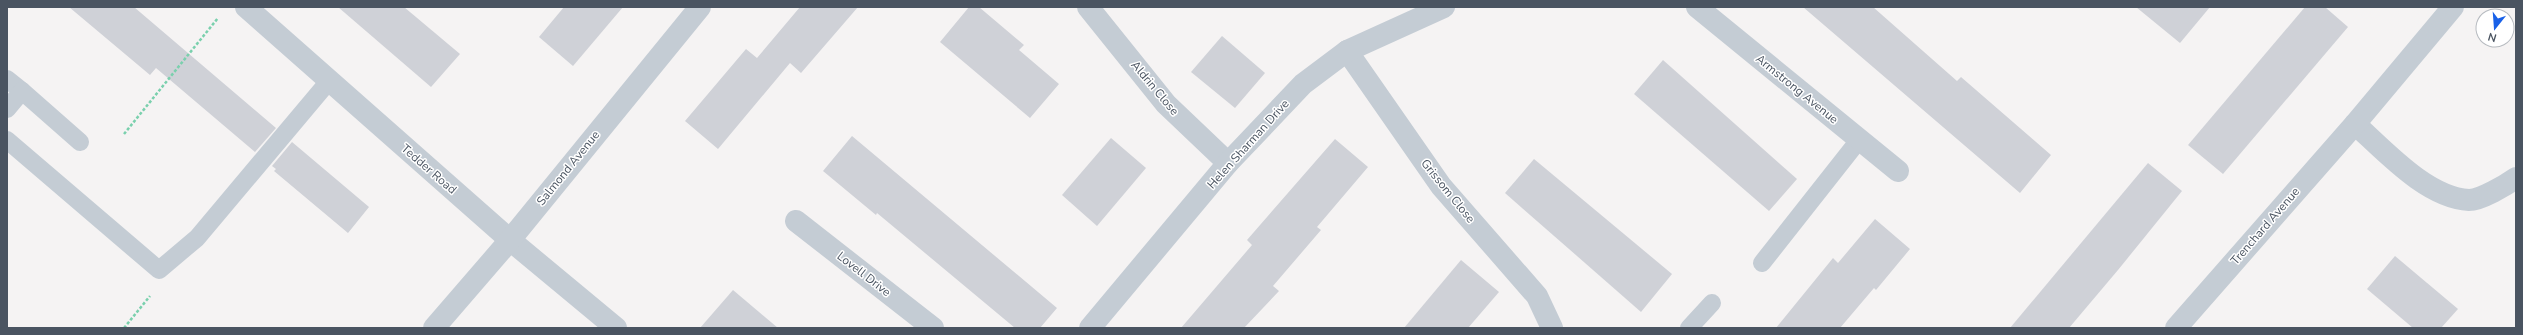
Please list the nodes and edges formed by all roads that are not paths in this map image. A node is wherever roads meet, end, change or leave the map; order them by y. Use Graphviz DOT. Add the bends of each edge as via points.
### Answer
graph roads {
  1 [pos="246,7"];
  2 [pos="700,7"];
  3 [pos="1088,7"];
  4 [pos="1444,7"];
  5 [pos="1697,7"];
  6 [pos="2453,7"];
  7 [pos="1347,51"];
  8 [pos="7,79"];
  9 [pos="329,81"];
  10 [pos="22,91"];
  11 [pos="7,109"];
  12 [pos="2355,124"];
  13 [pos="7,140"];
  14 [pos="1859,140"];
  15 [pos="80,142"];
  16 [pos="1228,163"];
  17 [pos="1898,171"];
  18 [pos="2516,178"];
  19 [pos="796,221"];
  20 [pos="510,240"];
  21 [pos="1762,263"];
  22 [pos="1712,303"];
  23 [pos="1098,325"];
  24 [pos="434,328"];
  25 [pos="616,328"];
  26 [pos="933,328"];
  27 [pos="1552,328"];
  28 [pos="1689,328"];
  29 [pos="2176,328"];
  1 -- 9 [label="street, Tedder Road"];
  2 -- 20 [label="street, Salmond Avenue"];
  3 -- 16 [label="street, Aldrin Close" via="1166,104"];
  4 -- 7 [label="street, Helen Sharman Drive"];
  5 -- 14 [label="street, Armstrong Avenue"];
  6 -- 12 [label="street, Trenchard Avenue"];
  7 -- 16 [label="street, Helen Sharman Drive" via="1302,84"];
  7 -- 27 [label="street, Grissom Close" via="1441,186 1538,296"];
  8 -- 10 [label="lane"];
  9 -- 13 [label="lane" via="197,238 159,270"];
  9 -- 20 [label="street, Tedder Road"];
  10 -- 11 [label="lane"];
  10 -- 15 [label="lane"];
  12 -- 18 [label="street" via="2403,168 2438,193 2470,200 2503,187"];
  12 -- 29 [label="street, Trenchard Avenue"];
  14 -- 17 [label="street, Armstrong Avenue"];
  14 -- 21 [label="lane"];
  16 -- 23 [label="street, Helen Sharman Drive"];
  19 -- 26 [label="street, Lovell Drive"];
  20 -- 24 [label="street, Salmond Avenue"];
  20 -- 25 [label="street, Tedder Road"];
  22 -- 28 [label="lane"];
}
